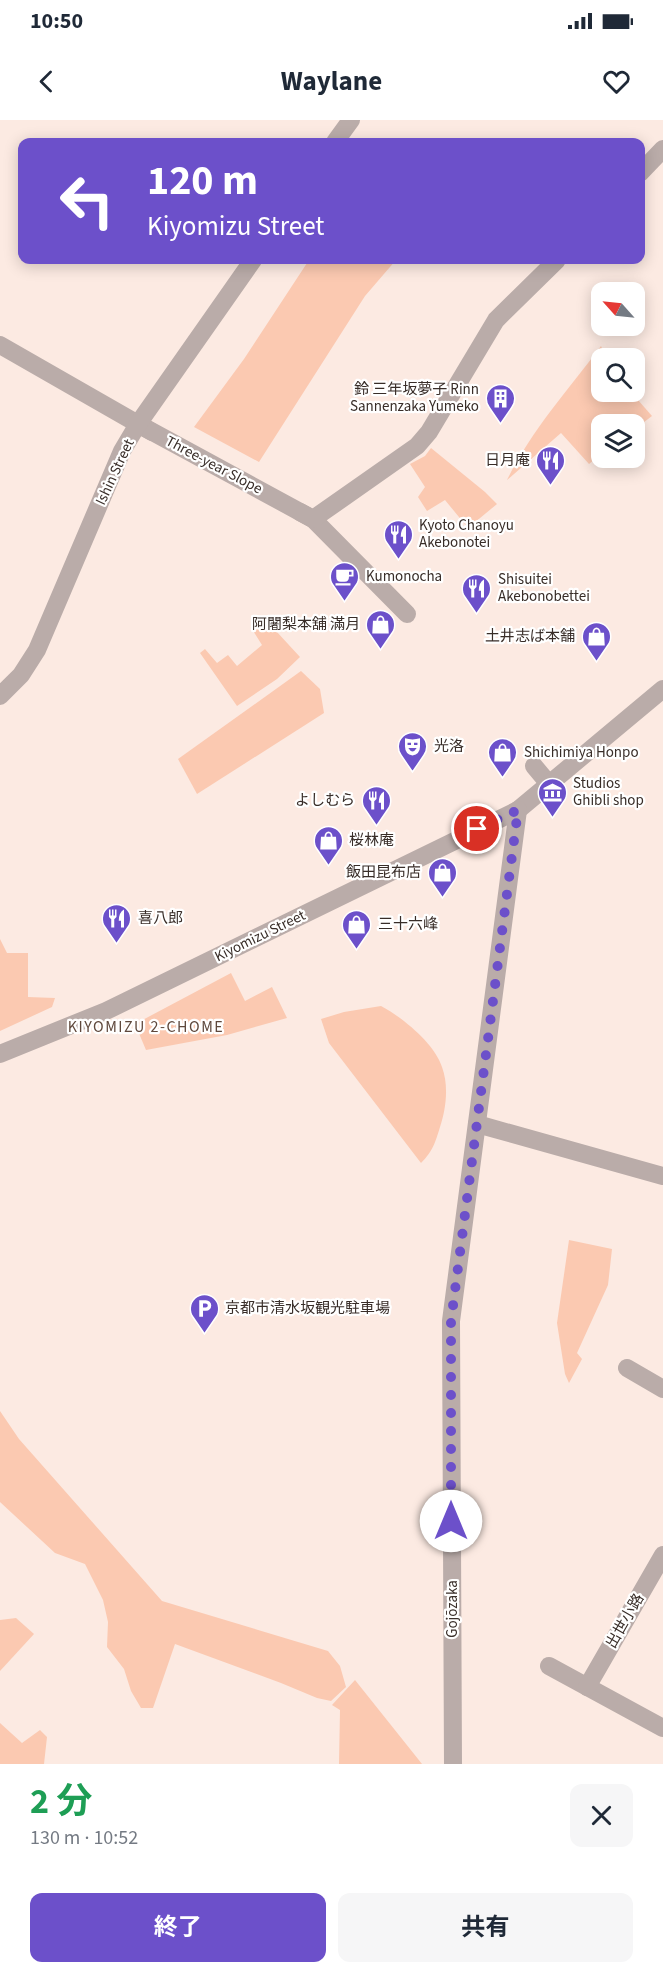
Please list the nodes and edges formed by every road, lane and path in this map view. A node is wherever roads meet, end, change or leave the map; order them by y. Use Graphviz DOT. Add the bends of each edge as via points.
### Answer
graph roads {
  1 [pos="351,120"];
  2 [pos="338,138"];
  3 [pos="663,149"];
  4 [pos="645,168"];
  5 [pos="250,264"];
  6 [pos="553,264"];
  7 [pos="0,345"];
  8 [pos="138,424"];
  9 [pos="313,519"];
  10 [pos="406,614"];
  11 [pos="663,689"];
  12 [pos="0,696"];
  13 [pos="534,766"];
  14 [pos="549,784"];
  15 [pos="518,810"];
  16 [pos="0,1054"];
  17 [pos="477,1124"];
  18 [pos="663,1176"];
  19 [pos="627,1368"];
  20 [pos="663,1389"];
  21 [pos="663,1555"];
  22 [pos="549,1666"];
  23 [pos="587,1687"];
  24 [pos="663,1728"];
  25 [pos="453,1764"];
  1 -- 2 [label="street"];
  3 -- 4 [label="street"];
  5 -- 8 [label="street, Ishin Street"];
  6 -- 9 [label="street" via="496,320 417,446"];
  7 -- 8 [label="street"];
  8 -- 9 [label="street"];
  8 -- 12 [label="street, Ishin Street" via="122,451 37,650 21,675"];
  9 -- 10 [label="street"];
  11 -- 14 [label="street, Kiyomizu Street"];
  13 -- 14 [label="street"];
  14 -- 15 [label="street, Kiyomizu Street"];
  15 -- 16 [label="street, Kiyomizu Street" via="106,1011"];
  15 -- 17 [label="street, Gojōzaka"];
  17 -- 18 [label="street"];
  17 -- 25 [label="street, Gojōzaka" via="451,1321"];
  19 -- 20 [label="street"];
  21 -- 23 [label="street, 出世小路"];
  22 -- 23 [label="street"];
  23 -- 24 [label="street"];
}
